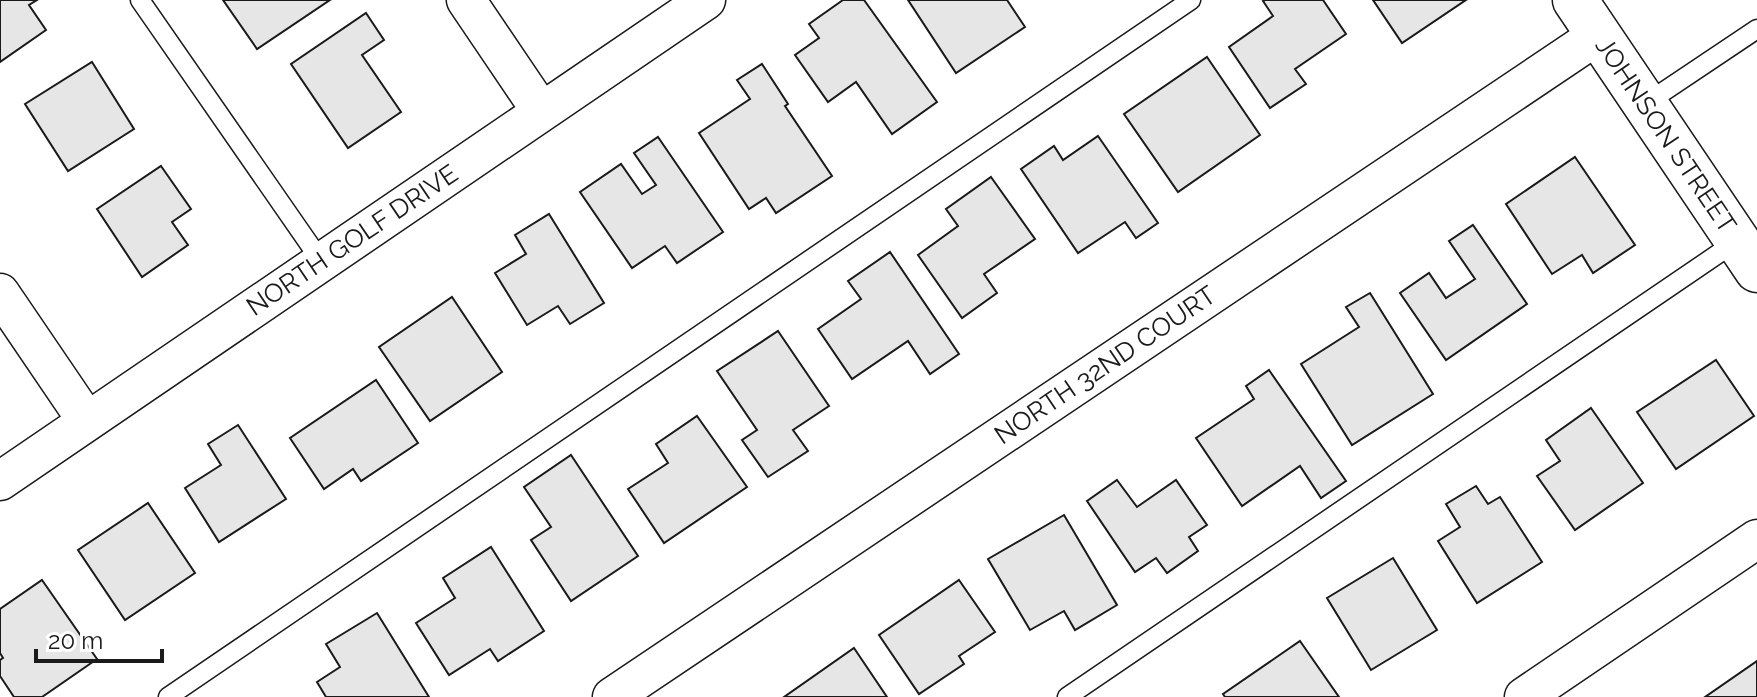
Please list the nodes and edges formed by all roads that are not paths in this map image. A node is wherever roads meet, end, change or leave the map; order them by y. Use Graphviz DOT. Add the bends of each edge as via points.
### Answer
graph roads {
  1 [pos="140,0"];
  2 [pos="466,0"];
  3 [pos="706,0"];
  4 [pos="1191,0"];
  5 [pos="1587,17"];
  6 [pos="1757,29"];
  7 [pos="1645,104"];
  8 [pos="541,111"];
  9 [pos="1747,256"];
  10 [pos="321,261"];
  11 [pos="0,293"];
  12 [pos="87,421"];
  13 [pos="0,481"];
  14 [pos="1757,539"];
  15 [pos="168,697"];
  16 [pos="612,697"];
  17 [pos="1067,697"];
  18 [pos="1524,697"];
  1 -- 10 [label="lane"];
  2 -- 8 [label="street"];
  3 -- 8 [label="street, NORTH GOLF DRIVE"];
  4 -- 15 [label="lane"];
  5 -- 7 [label="street, JOHNSON STREET"];
  5 -- 16 [label="street, NORTH 32ND COURT"];
  6 -- 7 [label="lane"];
  7 -- 9 [label="street, JOHNSON STREET"];
  8 -- 10 [label="street, NORTH GOLF DRIVE"];
  9 -- 17 [label="lane"];
  10 -- 12 [label="street, NORTH GOLF DRIVE"];
  11 -- 12 [label="street"];
  12 -- 13 [label="street, NORTH GOLF DRIVE"];
  14 -- 18 [label="street"];
}
